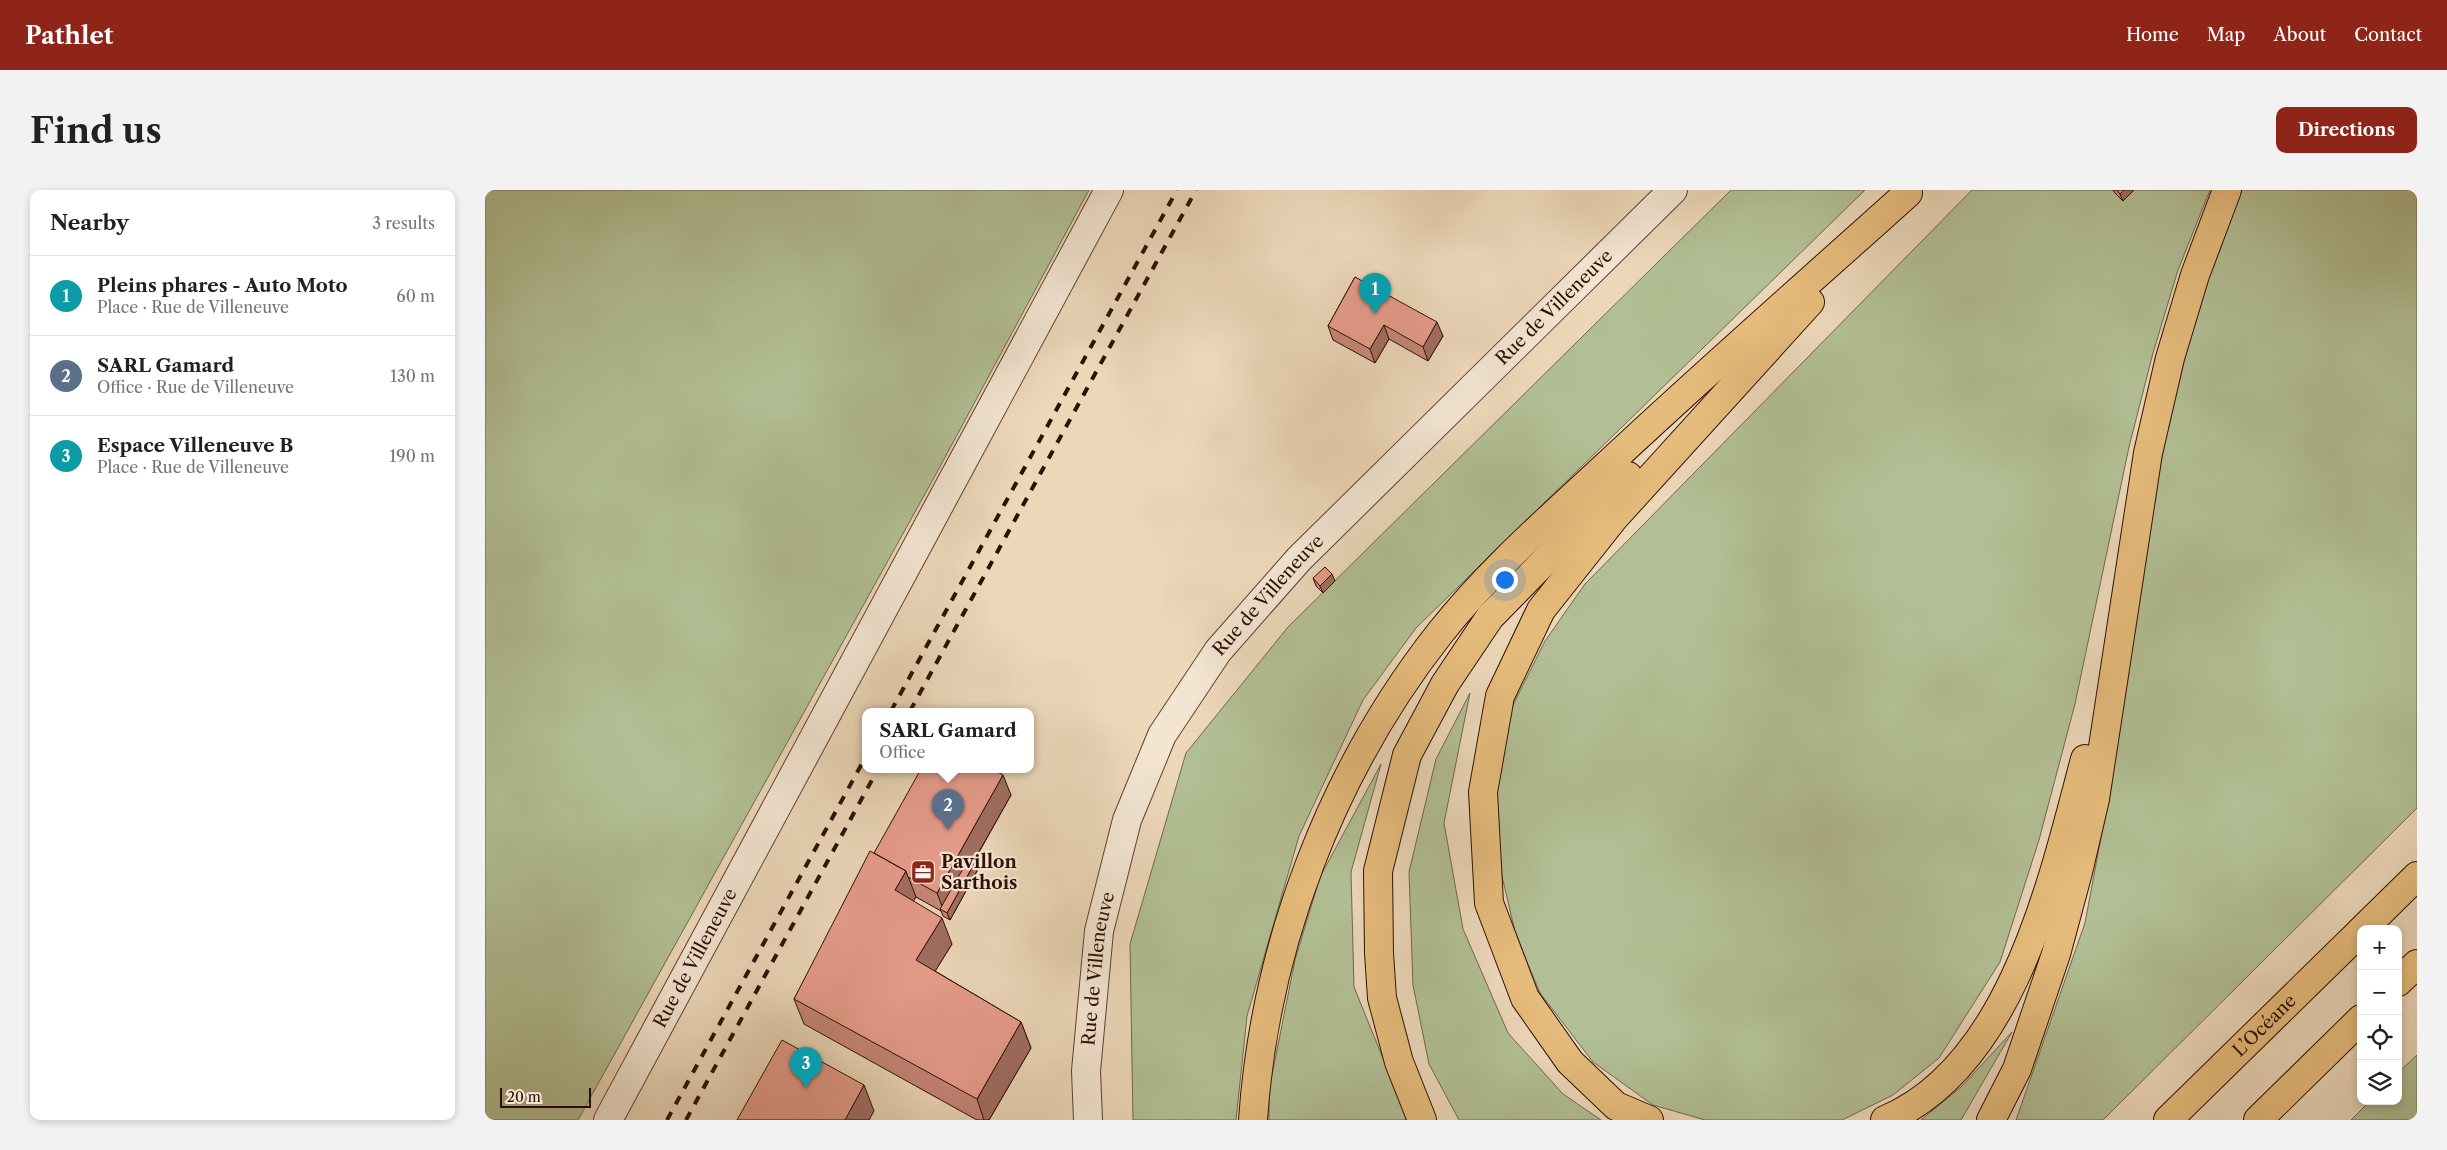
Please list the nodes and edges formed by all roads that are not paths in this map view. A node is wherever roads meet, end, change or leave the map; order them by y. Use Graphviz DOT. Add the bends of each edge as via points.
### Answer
graph roads {
  1 [pos="1109,190"];
  2 [pos="1673,190"];
  3 [pos="2227,190"];
  4 [pos="1909,192"];
  5 [pos="2103,740"];
  6 [pos="2417,876"];
  7 [pos="2367,925"];
  8 [pos="2357,935"];
  9 [pos="2417,964"];
  10 [pos="2402,978"];
  11 [pos="2357,1023"];
  12 [pos="609,1120"];
  13 [pos="1088,1120"];
  14 [pos="1253,1120"];
  15 [pos="1421,1120"];
  16 [pos="1649,1120"];
  17 [pos="1885,1120"];
  18 [pos="1991,1120"];
  19 [pos="2168,1120"];
  20 [pos="2258,1120"];
  1 -- 12 [label="street, Rue de Villeneuve"];
  2 -- 13 [label="street, Rue de Villeneuve" via="1299,559 1218,651 1162,735 1127,820 1099,931 1086,1071"];
  3 -- 5 [label="highway" via="2195,275 2148,453"];
  4 -- 14 [label="highway" via="1631,442 1508,558 1441,632 1391,702 1318,842 1284,941 1266,1015"];
  4 -- 15 [label="highway" via="1490,617 1445,684 1407,755 1379,871 1379,953 1382,998 1399,1062"];
  4 -- 16 [label="highway" via="1614,518 1541,610 1500,696 1483,792 1489,903 1525,998 1570,1062 1616,1106"];
  5 -- 17 [label="highway" via="2086,758 2055,872 2026,952 2000,1005 1971,1052 1936,1089"];
  5 -- 18 [label="highway" via="2093,808 2056,954 2017,1069"];
  6 -- 7 [label="highway, L’Océane"];
  8 -- 19 [label="highway, L’Océane"];
  9 -- 10 [label="highway"];
  11 -- 20 [label="highway"];
}
